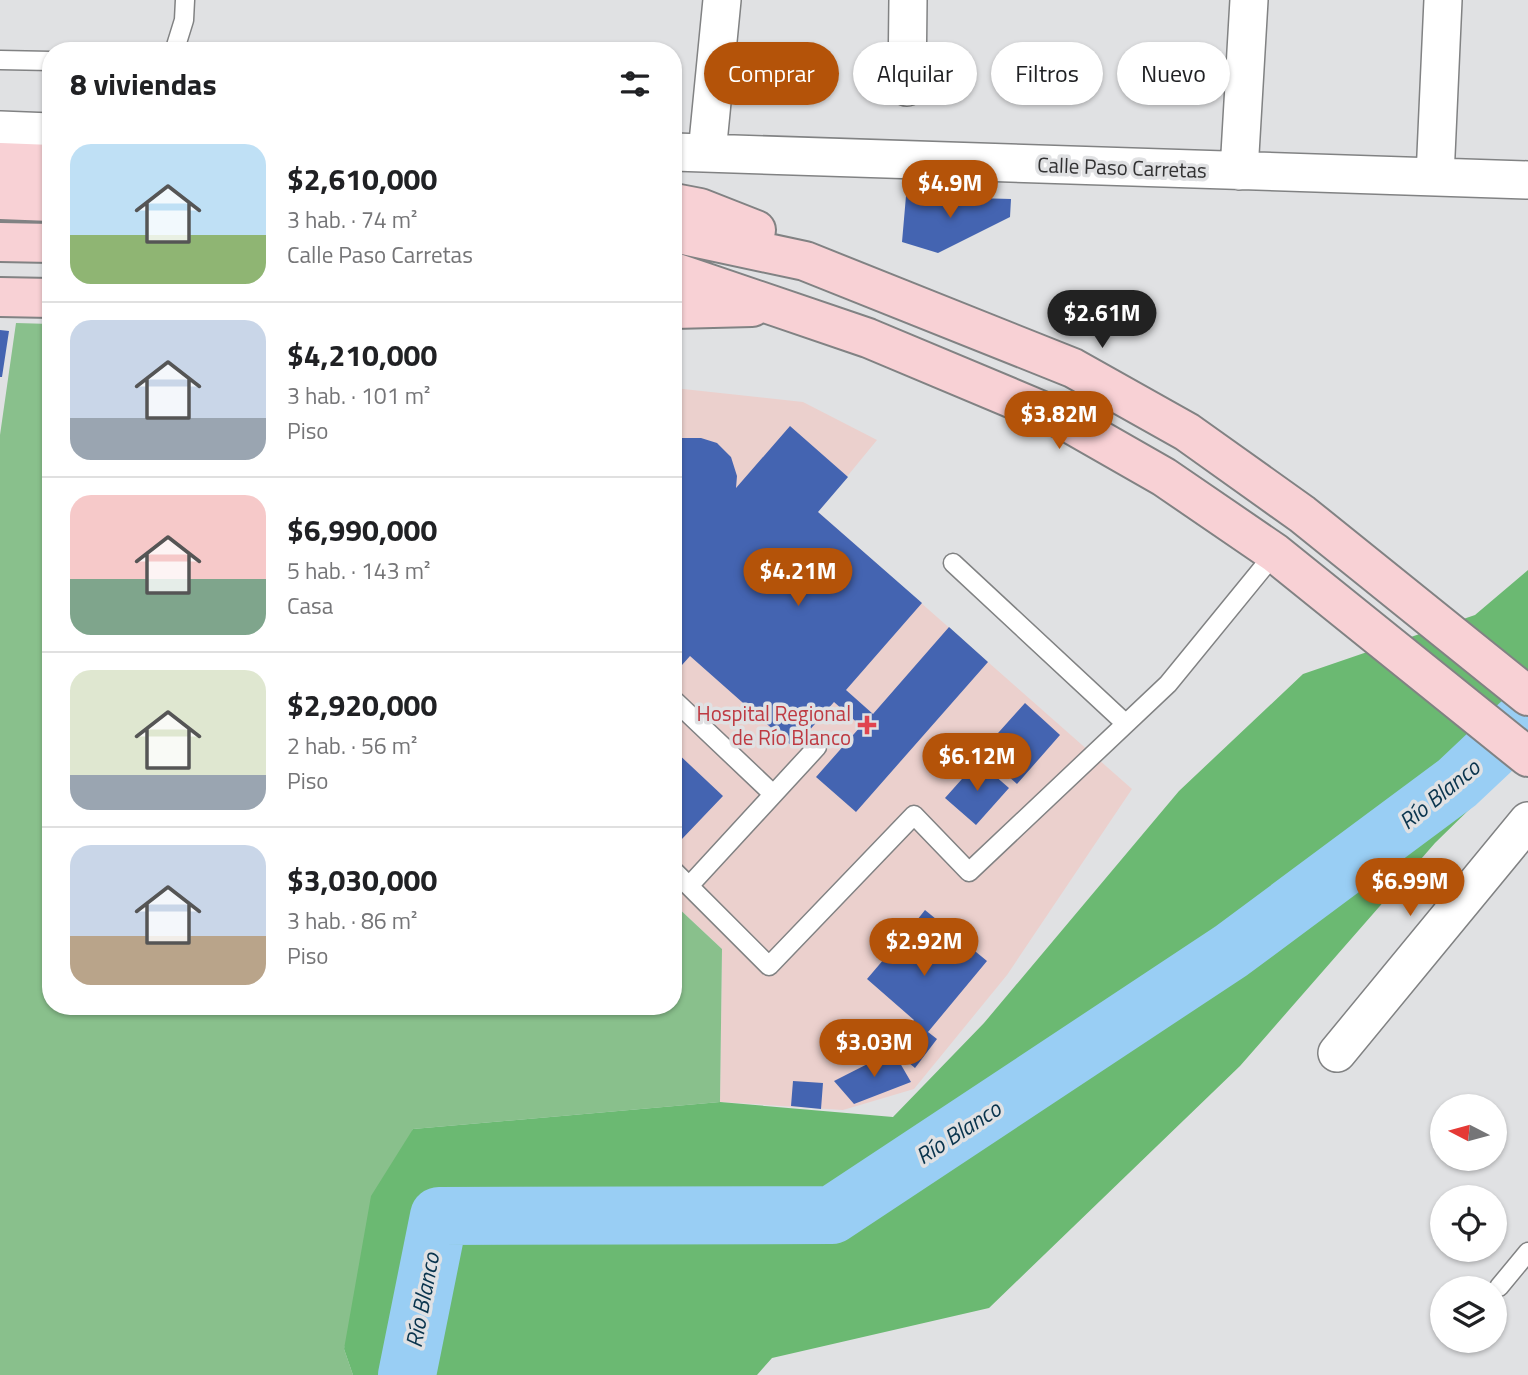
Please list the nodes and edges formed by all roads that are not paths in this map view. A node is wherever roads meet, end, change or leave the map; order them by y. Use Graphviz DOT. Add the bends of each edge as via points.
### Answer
graph roads {
  1 [pos="185,0"];
  2 [pos="722,0"];
  3 [pos="908,0"];
  4 [pos="1249,0"];
  5 [pos="1443,0"];
  6 [pos="175,42"];
  7 [pos="908,42"];
  8 [pos="0,60"];
  9 [pos="42,61"];
  10 [pos="0,130"];
  11 [pos="42,132"];
  12 [pos="690,153"];
  13 [pos="0,162"];
  14 [pos="42,164"];
  15 [pos="1239,171"];
  16 [pos="1435,177"];
  17 [pos="1528,180"];
  18 [pos="0,200"];
  19 [pos="42,202"];
  20 [pos="682,204"];
  21 [pos="682,235"];
  22 [pos="0,242"];
  23 [pos="42,243"];
  24 [pos="805,261"];
  25 [pos="682,275"];
  26 [pos="0,297"];
  27 [pos="42,298"];
  28 [pos="776,306"];
  29 [pos="682,309"];
  30 [pos="1275,553"];
  31 [pos="953,563"];
  32 [pos="1528,696"];
  33 [pos="682,708"];
  34 [pos="1125,723"];
  35 [pos="817,747"];
  36 [pos="1528,757"];
  37 [pos="773,794"];
  38 [pos="1528,821"];
  39 [pos="682,879"];
  40 [pos="689,886"];
  41 [pos="1337,1053"];
  42 [pos="1528,1252"];
  43 [pos="1507,1277"];
  1 -- 6 [label="lane"];
  2 -- 12 [label="street"];
  3 -- 7 [label="street"];
  4 -- 15 [label="street"];
  5 -- 16 [label="street"];
  8 -- 9 [label="lane"];
  10 -- 11 [label="street"];
  12 -- 15 [label="street, Calle Paso Carretas"];
  13 -- 14 [label="street"];
  15 -- 16 [label="street, Calle Paso Carretas"];
  16 -- 17 [label="street, Calle Paso Carretas"];
  18 -- 19 [label="street"];
  20 -- 24 [label="street" via="757,230"];
  21 -- 24 [label="street"];
  22 -- 23 [label="street"];
  24 -- 32 [label="street" via="1073,368 1187,432 1302,514"];
  25 -- 28 [label="street"];
  26 -- 27 [label="street"];
  28 -- 29 [label="street"];
  28 -- 30 [label="street" via="868,338 1066,421 1164,477"];
  30 -- 34 [label="lane" via="1168,684"];
  30 -- 36 [label="street"];
  31 -- 34 [label="lane"];
  33 -- 37 [label="lane"];
  34 -- 40 [label="lane" via="969,872 914,815 769,966"];
  35 -- 37 [label="lane"];
  37 -- 40 [label="lane"];
  38 -- 41 [label="street"];
  39 -- 40 [label="lane"];
  42 -- 43 [label="lane"];
}
